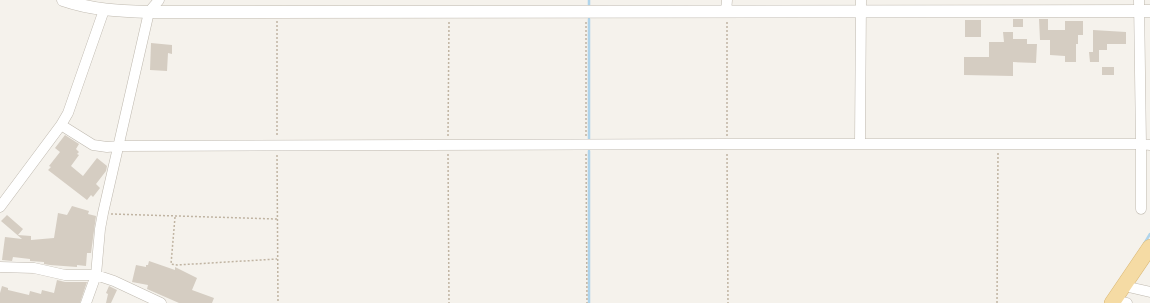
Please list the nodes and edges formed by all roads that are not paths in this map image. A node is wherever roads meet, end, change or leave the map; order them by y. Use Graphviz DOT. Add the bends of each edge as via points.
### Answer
graph roads {
  1 [pos="63,0"];
  2 [pos="159,0"];
  3 [pos="727,6"];
  4 [pos="861,6"];
  5 [pos="1143,7"];
  6 [pos="104,10"];
  7 [pos="149,12"];
  8 [pos="60,125"];
  9 [pos="860,144"];
  10 [pos="1146,144"];
  11 [pos="119,146"];
  12 [pos="0,207"];
  13 [pos="1141,209"];
  14 [pos="1150,247"];
  15 [pos="0,267"];
  16 [pos="96,275"];
  17 [pos="1124,286"];
  18 [pos="1150,292"];
  19 [pos="1118,302"];
  20 [pos="86,303"];
  21 [pos="160,303"];
  1 -- 6 [label="street"];
  2 -- 7 [label="street"];
  3 -- 4 [label="street"];
  3 -- 7 [label="street" via="586,12"];
  4 -- 5 [label="street"];
  4 -- 9 [label="street"];
  5 -- 10 [label="street"];
  6 -- 7 [label="street"];
  6 -- 8 [label="street" via="68,112"];
  7 -- 11 [label="street"];
  8 -- 11 [label="street" via="93,145"];
  8 -- 12 [label="street"];
  9 -- 10 [label="street"];
  9 -- 11 [label="street"];
  10 -- 13 [label="street"];
  11 -- 16 [label="street" via="100,228"];
  14 -- 17 [label="main road"];
  15 -- 16 [label="street" via="34,268 65,275"];
  16 -- 20 [label="street"];
  16 -- 21 [label="street"];
  17 -- 18 [label="street"];
  17 -- 19 [label="main road"];
}
